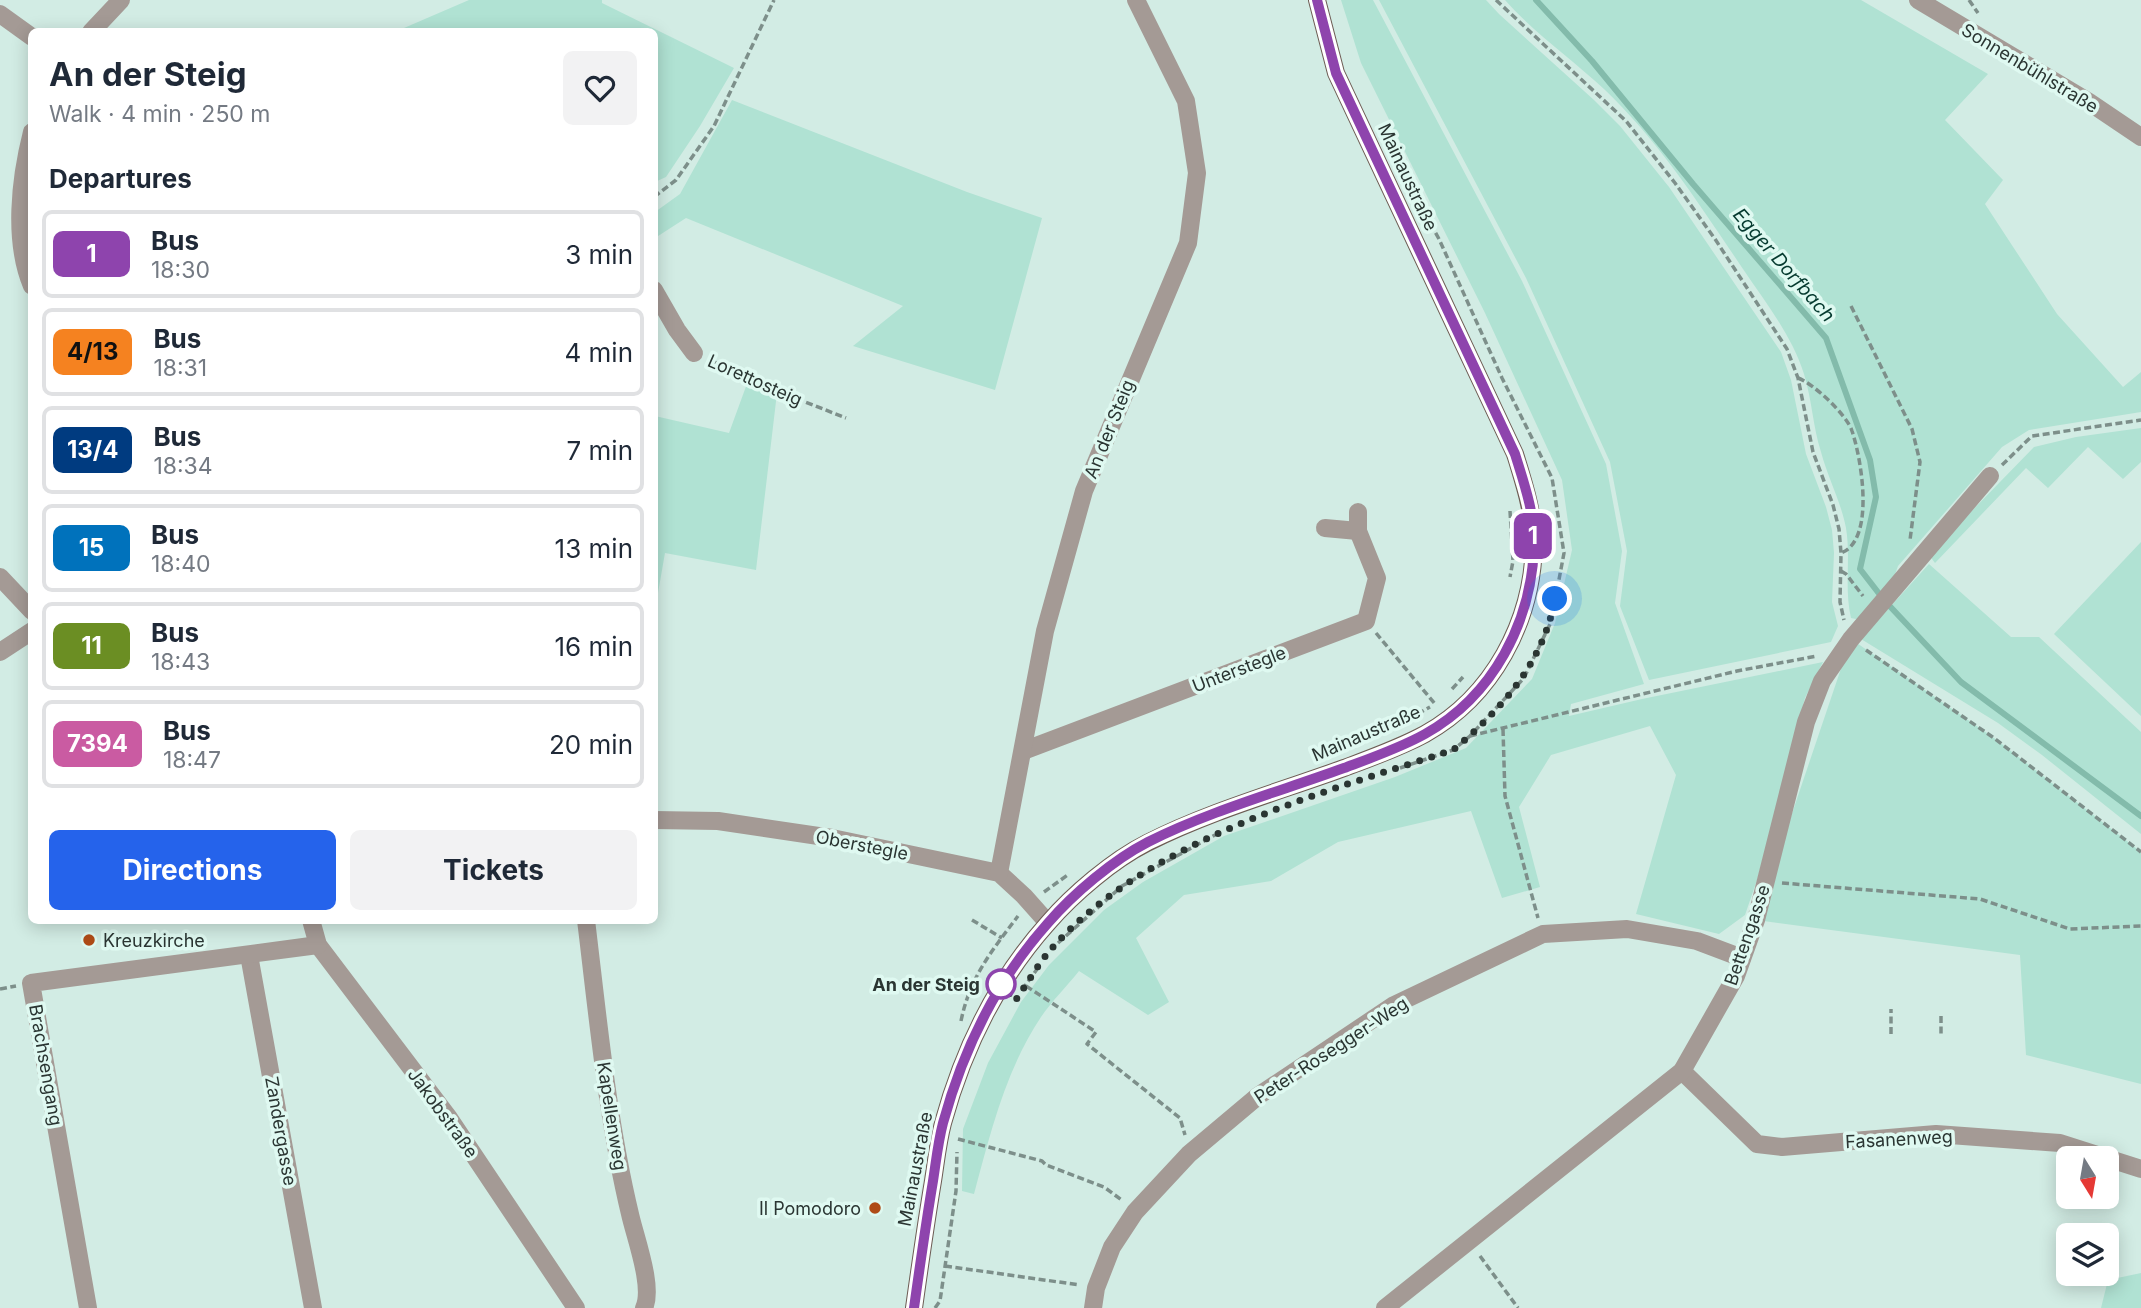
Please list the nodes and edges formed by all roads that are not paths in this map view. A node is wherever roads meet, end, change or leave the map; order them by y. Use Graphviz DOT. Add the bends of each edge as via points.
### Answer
graph roads {
  1 [pos="121,0"];
  2 [pos="1136,0"];
  3 [pos="1317,0"];
  4 [pos="1918,0"];
  5 [pos="0,14"];
  6 [pos="95,28"];
  7 [pos="28,34"];
  8 [pos="2141,137"];
  9 [pos="28,153"];
  10 [pos="28,277"];
  11 [pos="658,297"];
  12 [pos="694,353"];
  13 [pos="1990,476"];
  14 [pos="1357,512"];
  15 [pos="1325,528"];
  16 [pos="1359,531"];
  17 [pos="0,577"];
  18 [pos="28,607"];
  19 [pos="28,634"];
  20 [pos="0,652"];
  21 [pos="1023,751"];
  22 [pos="658,820"];
  23 [pos="999,873"];
  24 [pos="1048,923"];
  25 [pos="312,924"];
  26 [pos="586,924"];
  27 [pos="318,945"];
  28 [pos="249,955"];
  29 [pos="1742,958"];
  30 [pos="1682,1071"];
  31 [pos="2141,1169"];
  32 [pos="88,1308"];
  33 [pos="313,1308"];
  34 [pos="576,1308"];
  35 [pos="644,1308"];
  36 [pos="914,1308"];
  37 [pos="1093,1308"];
  38 [pos="1385,1308"];
  1 -- 6 [label="street"];
  2 -- 21 [label="street, An der Steig" via="1186,101 1197,173 1188,243 1084,491 1045,631"];
  3 -- 24 [label="main road, Mainaustraße" via="1336,73 1515,454 1528,498 1534,544 1528,594 1514,638 1489,679 1457,712 1380,754 1236,805 1146,843 1104,872"];
  4 -- 8 [label="street, Sonnenbühlstraße"];
  5 -- 7 [label="street"];
  9 -- 10 [label="street" via="20,196"];
  11 -- 12 [label="street, Lorettosteig"];
  13 -- 29 [label="street, Bettengasse" via="1851,639 1822,681"];
  14 -- 16 [label="street"];
  15 -- 16 [label="street"];
  16 -- 21 [label="street, Unterstegle" via="1377,578 1366,621"];
  17 -- 18 [label="street"];
  19 -- 20 [label="street"];
  21 -- 23 [label="street, An der Steig"];
  22 -- 23 [label="street, Oberstegle" via="718,821 832,838"];
  23 -- 24 [label="street"];
  24 -- 36 [label="main road, Mainaustraße" via="1001,984 965,1055 942,1125"];
  25 -- 27 [label="street, Jakobstraße"];
  26 -- 35 [label="street, Kapellenweg" via="622,1183 646,1283"];
  27 -- 28 [label="street, Brachsengang"];
  27 -- 34 [label="street, Jakobstraße" via="449,1118"];
  28 -- 32 [label="street, Brachsengang" via="31,983"];
  28 -- 33 [label="street, Zandergasse"];
  29 -- 30 [label="street, Bettengasse"];
  29 -- 37 [label="street, Peter-Rosegger-Weg" via="1697,941 1627,929 1543,934 1394,1006 1258,1096 1189,1154 1135,1212 1112,1247"];
  30 -- 31 [label="street, Fasanenweg" via="1757,1144 1782,1147 1936,1134 2060,1143"];
  30 -- 38 [label="street, Bettengasse"];
}
